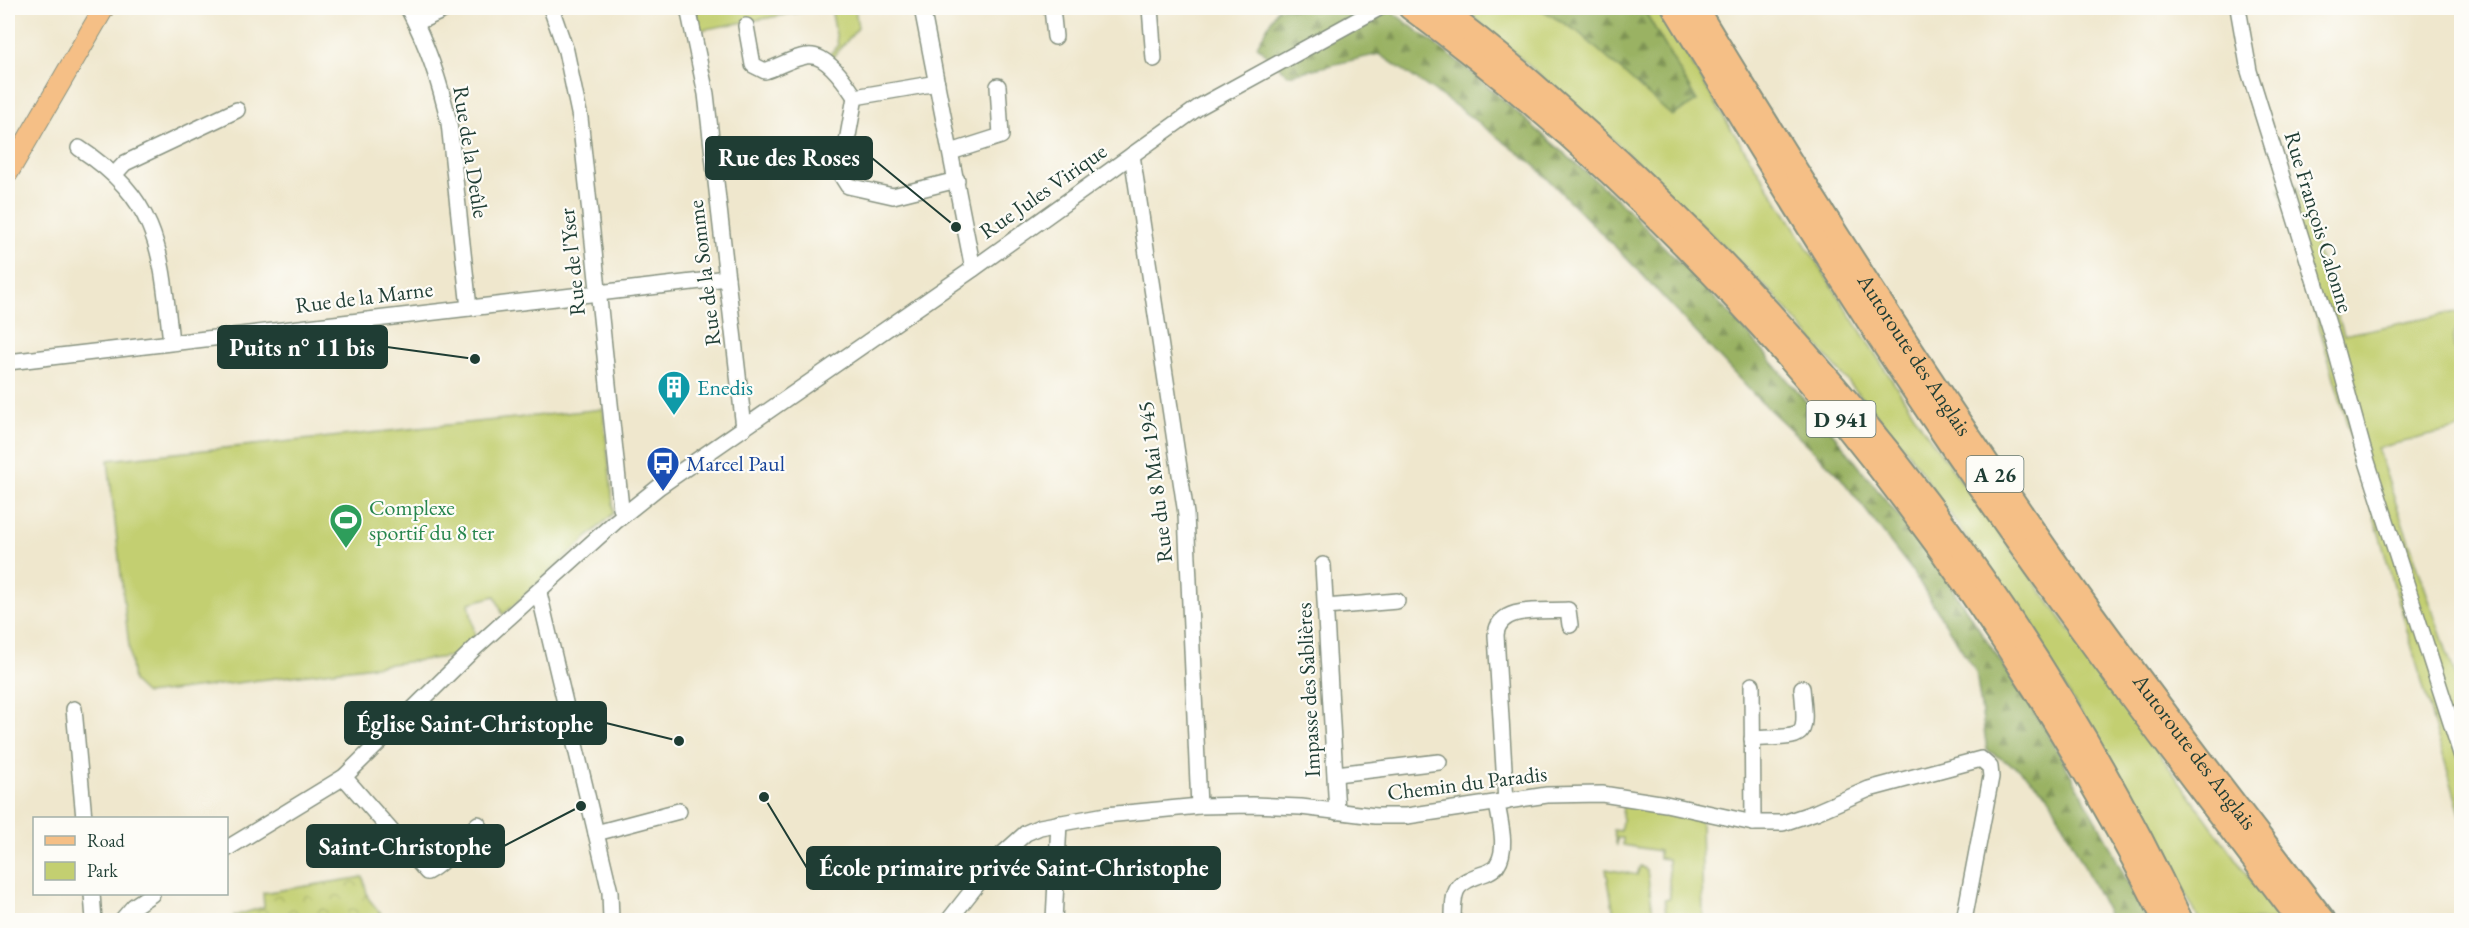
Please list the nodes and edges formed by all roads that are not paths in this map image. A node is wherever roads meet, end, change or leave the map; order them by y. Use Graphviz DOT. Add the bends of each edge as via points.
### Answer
graph roads {
  1 [pos="104,8"];
  2 [pos="408,8"];
  3 [pos="448,8"];
  4 [pos="551,8"];
  5 [pos="688,8"];
  6 [pos="922,8"];
  7 [pos="1052,8"];
  8 [pos="1150,8"];
  9 [pos="1410,8"];
  10 [pos="1439,8"];
  11 [pos="1674,8"];
  12 [pos="1696,8"];
  13 [pos="2238,8"];
  14 [pos="1374,10"];
  15 [pos="416,23"];
  16 [pos="746,26"];
  17 [pos="1054,37"];
  18 [pos="1154,59"];
  19 [pos="937,83"];
  20 [pos="998,86"];
  21 [pos="855,97"];
  22 [pos="237,110"];
  23 [pos="79,148"];
  24 [pos="14,152"];
  25 [pos="951,152"];
  26 [pos="1132,155"];
  27 [pos="8,173"];
  28 [pos="114,175"];
  29 [pos="957,180"];
  30 [pos="972,269"];
  31 [pos="727,278"];
  32 [pos="597,293"];
  33 [pos="469,308"];
  34 [pos="171,342"];
  35 [pos="8,362"];
  36 [pos="744,428"];
  37 [pos="626,514"];
  38 [pos="1323,565"];
  39 [pos="539,593"];
  40 [pos="1397,601"];
  41 [pos="1326,607"];
  42 [pos="1570,625"];
  43 [pos="1752,685"];
  44 [pos="1802,688"];
  45 [pos="74,709"];
  46 [pos="1752,739"];
  47 [pos="2462,757"];
  48 [pos="1439,762"];
  49 [pos="1336,774"];
  50 [pos="344,777"];
  51 [pos="1502,803"];
  52 [pos="1198,806"];
  53 [pos="680,811"];
  54 [pos="1337,812"];
  55 [pos="84,817"];
  56 [pos="1059,823"];
  57 [pos="1753,823"];
  58 [pos="478,824"];
  59 [pos="596,833"];
  60 [pos="228,848"];
  61 [pos="92,895"];
  62 [pos="150,895"];
  63 [pos="94,921"];
  64 [pos="122,921"];
  65 [pos="611,921"];
  66 [pos="949,921"];
  67 [pos="1054,921"];
  68 [pos="1453,921"];
  69 [pos="1964,921"];
  70 [pos="2164,921"];
  71 [pos="2181,921"];
  72 [pos="2299,921"];
  73 [pos="2324,921"];
  1 -- 24 [label="main road"];
  2 -- 15 [label="street, Rue de la Deûle"];
  3 -- 15 [label="street"];
  4 -- 32 [label="street, Rue de l'Yser" via="566,51 580,118"];
  5 -- 31 [label="street, Rue de la Somme" via="706,94"];
  6 -- 19 [label="street"];
  7 -- 17 [label="street"];
  8 -- 18 [label="street"];
  9 -- 70 [label="highway, D 941" via="1536,108 1638,201 1771,338 1851,432 1930,534 2009,650 2084,770"];
  10 -- 71 [label="highway, D 941" via="1548,96 1647,186 1732,271 1864,421 1943,523 2023,640 2098,762"];
  11 -- 72 [label="highway, Autoroute des Anglais / A 26" via="1910,385 2057,596"];
  12 -- 73 [label="highway, Autoroute des Anglais / A 26" via="1923,370 2051,556"];
  13 -- 47 [label="street, Rue François Calonne" via="2249,71 2363,449"];
  14 -- 26 [label="street, Rue Jules Virique" via="1199,107"];
  15 -- 33 [label="street, Rue de la Deûle" via="449,123"];
  16 -- 21 [label="street" via="753,66 765,71 808,55 842,78"];
  19 -- 21 [label="street"];
  19 -- 25 [label="street"];
  20 -- 25 [label="street" via="1001,136"];
  21 -- 29 [label="street" via="841,175 848,186 893,195"];
  22 -- 28 [label="street" via="125,163"];
  23 -- 28 [label="street"];
  24 -- 27 [label="main road"];
  25 -- 29 [label="street"];
  26 -- 30 [label="street, Rue Jules Virique"];
  26 -- 52 [label="street, Rue du 8 Mai 1945" via="1186,514"];
  28 -- 34 [label="street" via="133,196 156,238"];
  29 -- 30 [label="street"];
  30 -- 36 [label="street, Rue Jules Virique"];
  31 -- 32 [label="street, Rue de la Marne"];
  31 -- 36 [label="street, Rue de la Somme"];
  32 -- 33 [label="street, Rue de la Marne"];
  32 -- 37 [label="street, Rue de l'Yser" via="621,508"];
  33 -- 34 [label="street, Rue de la Marne"];
  34 -- 35 [label="street, Rue de la Marne"];
  36 -- 37 [label="street, Rue Jules Virique"];
  37 -- 39 [label="street, Rue Jules Virique"];
  38 -- 41 [label="street, Impasse des Sablières"];
  39 -- 50 [label="street, Rue Jules Virique"];
  39 -- 59 [label="street"];
  40 -- 41 [label="street"];
  41 -- 49 [label="street, Impasse des Sablières"];
  42 -- 51 [label="street" via="1568,610 1510,614 1499,623 1496,635"];
  43 -- 46 [label="street"];
  44 -- 46 [label="street" via="1806,722 1803,730 1795,736"];
  45 -- 55 [label="street"];
  46 -- 57 [label="street"];
  48 -- 49 [label="street"];
  49 -- 54 [label="street, Impasse des Sablières"];
  50 -- 58 [label="street" via="427,872 441,865 453,847"];
  50 -- 60 [label="street, Rue Jules Virique"];
  51 -- 54 [label="street, Chemin du Paradis" via="1407,816"];
  51 -- 57 [label="street, Chemin du Paradis" via="1547,795 1602,794"];
  51 -- 68 [label="street" via="1498,865 1460,884 1454,895"];
  52 -- 54 [label="street, Chemin du Paradis" via="1301,807"];
  52 -- 56 [label="street, Chemin du Paradis"];
  53 -- 59 [label="street"];
  56 -- 66 [label="street, Chemin du Paradis" via="1031,830 1019,838"];
  56 -- 67 [label="street"];
  57 -- 69 [label="street, Chemin du Paradis" via="1783,823 1869,789 1946,766 1985,760 1991,777"];
  59 -- 65 [label="street" via="610,892"];
  61 -- 63 [label="street"];
  62 -- 64 [label="street"];
}
